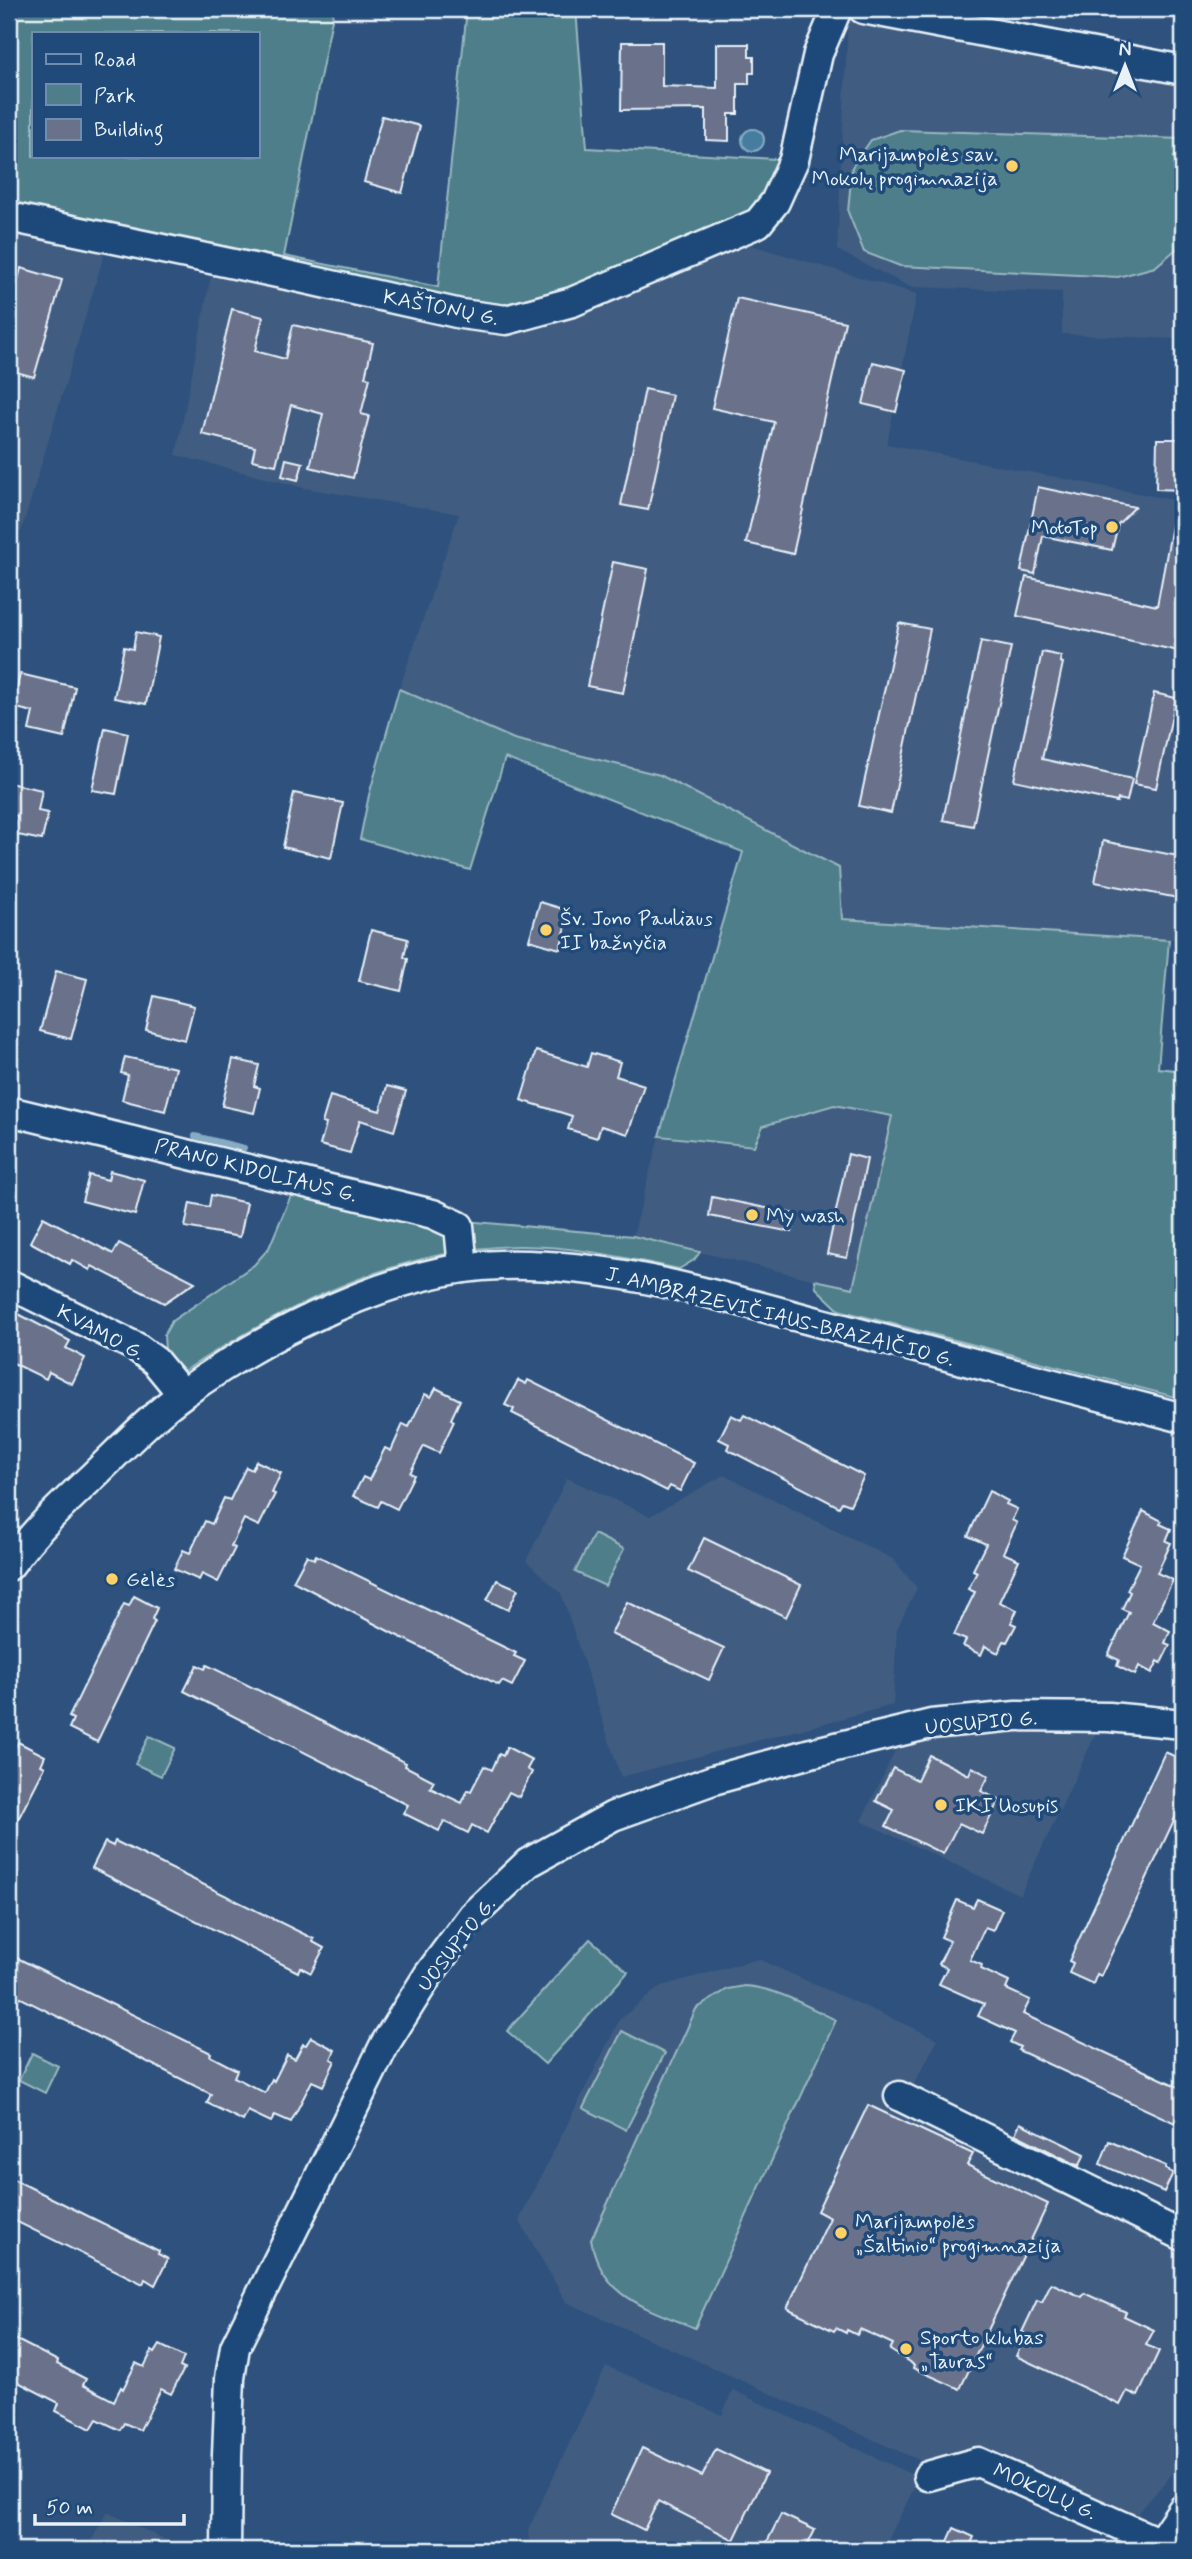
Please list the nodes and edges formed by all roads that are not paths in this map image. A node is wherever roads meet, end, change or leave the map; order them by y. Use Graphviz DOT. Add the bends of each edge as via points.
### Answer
graph roads {
  1 [pos="837,9"];
  2 [pos="863,9"];
  3 [pos="1183,70"];
  4 [pos="9,217"];
  5 [pos="9,1111"];
  6 [pos="463,1268"];
  7 [pos="9,1284"];
  8 [pos="182,1394"];
  9 [pos="1183,1418"];
  10 [pos="11,1556"];
  11 [pos="1183,1724"];
  12 [pos="899,2096"];
  13 [pos="1183,2236"];
  14 [pos="928,2476"];
  15 [pos="1183,2509"];
  16 [pos="1157,2546"];
  17 [pos="226,2550"];
  1 -- 4 [label="street, KAŠTONŲ G." via="818,54 794,160 775,202 758,223 572,302 506,320"];
  2 -- 3 [label="street"];
  5 -- 6 [label="street, PRANO KIDOLIAUS G." via="433,1214 459,1226"];
  6 -- 8 [label="street, J. AMBRAZEVIČIAUS-BRAZAIČIO G." via="402,1282 330,1309"];
  6 -- 9 [label="street, J. AMBRAZEVIČIAUS-BRAZAIČIO G." via="537,1265 625,1275"];
  7 -- 8 [label="street, KVAMO G." via="136,1347 155,1361"];
  8 -- 10 [label="street, J. AMBRAZEVIČIAUS-BRAZAIČIO G."];
  11 -- 17 [label="street, UOSUPIO G." via="1030,1716 931,1724 713,1780 613,1816 518,1871 472,1916 385,2044 235,2347 230,2378"];
  12 -- 13 [label="street"];
  14 -- 16 [label="street, MOKOLŲ G." via="978,2462"];
  15 -- 16 [label="street"];
}
